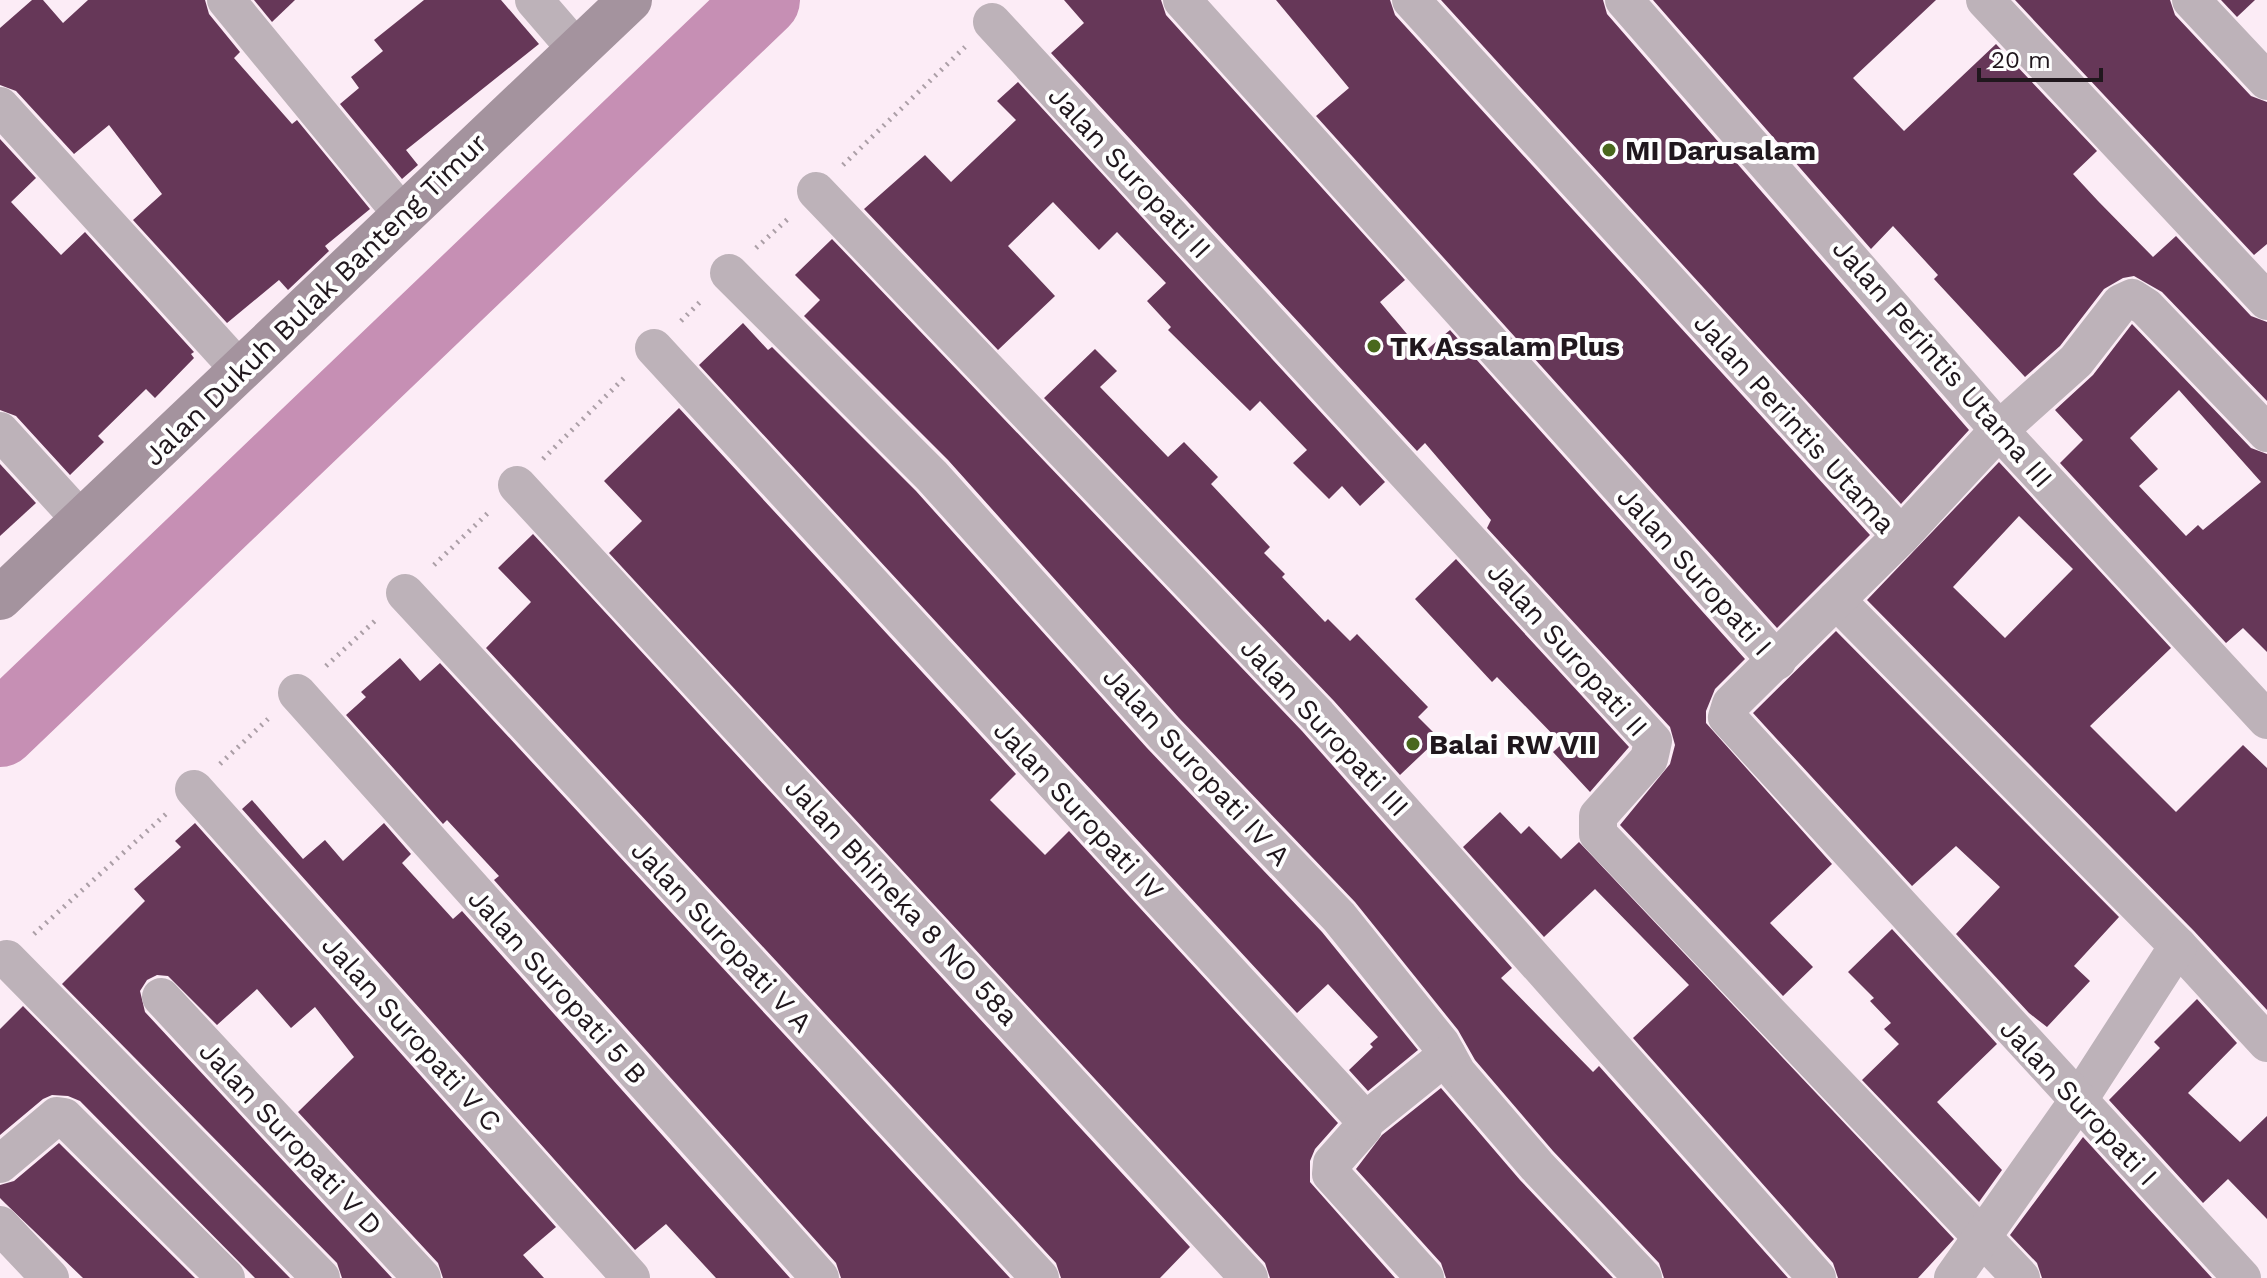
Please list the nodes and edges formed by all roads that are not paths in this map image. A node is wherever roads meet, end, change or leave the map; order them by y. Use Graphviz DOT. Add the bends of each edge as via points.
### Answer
graph roads {
  1 [pos="226,0"];
  2 [pos="534,0"];
  3 [pos="630,0"];
  4 [pos="1182,0"];
  5 [pos="1411,0"];
  6 [pos="1624,0"];
  7 [pos="1985,0"];
  8 [pos="2191,0"];
  9 [pos="992,22"];
  10 [pos="578,51"];
  11 [pos="2267,81"];
  12 [pos="0,106"];
  13 [pos="816,191"];
  14 [pos="402,214"];
  15 [pos="729,273"];
  16 [pos="2267,301"];
  17 [pos="654,348"];
  18 [pos="240,370"];
  19 [pos="1999,430"];
  20 [pos="0,431"];
  21 [pos="2267,433"];
  22 [pos="517,485"];
  23 [pos="82,521"];
  24 [pos="1901,536"];
  25 [pos="405,593"];
  26 [pos="0,598"];
  27 [pos="1836,600"];
  28 [pos="1777,661"];
  29 [pos="297,693"];
  30 [pos="2267,720"];
  31 [pos="194,789"];
  32 [pos="2178,946"];
  33 [pos="7,959"];
  34 [pos="161,997"];
  35 [pos="2267,1043"];
  36 [pos="1447,1055"];
  37 [pos="2078,1101"];
  38 [pos="1364,1122"];
  39 [pos="0,1164"];
  40 [pos="0,1225"];
  41 [pos="1982,1237"];
  42 [pos="50,1278"];
  43 [pos="226,1278"];
  44 [pos="321,1278"];
  45 [pos="422,1278"];
  46 [pos="631,1278"];
  47 [pos="820,1278"];
  48 [pos="1040,1278"];
  49 [pos="1249,1278"];
  50 [pos="1425,1278"];
  51 [pos="1643,1278"];
  52 [pos="1817,1278"];
  53 [pos="1953,1278"];
  54 [pos="2021,1278"];
  55 [pos="2242,1278"];
  1 -- 14 [label="street"];
  2 -- 10 [label="street"];
  3 -- 10 [label="street, Jalan Dukuh Bulak Banteng Timur"];
  4 -- 28 [label="street, Jalan Suropati I"];
  5 -- 24 [label="street, Jalan Perintis Utama"];
  6 -- 19 [label="street, Jalan Perintis Utama III"];
  7 -- 16 [label="street"];
  8 -- 11 [label="street"];
  9 -- 41 [label="street, Jalan Suropati II" via="1653,741 1649,759 1598,816 1598,834"];
  10 -- 14 [label="street, Jalan Dukuh Bulak Banteng Timur"];
  12 -- 18 [label="street"];
  13 -- 52 [label="street, Jalan Suropati III" via="1318,716"];
  14 -- 18 [label="street, Jalan Dukuh Bulak Banteng Timur"];
  15 -- 36 [label="street, Jalan Suropati IV A" via="932,476 1163,733 1339,917"];
  17 -- 38 [label="street, Jalan Suropati IV"];
  18 -- 23 [label="street, Jalan Dukuh Bulak Banteng Timur"];
  19 -- 21 [label="street" via="2076,361 2121,303 2132,298"];
  19 -- 24 [label="street"];
  19 -- 30 [label="street, Jalan Perintis Utama III"];
  20 -- 23 [label="street"];
  22 -- 49 [label="street, Jalan Bhineka 8 NO 58a"];
  23 -- 26 [label="street, Jalan Dukuh Bulak Banteng Timur"];
  24 -- 27 [label="street, Jalan Perintis Utama"];
  25 -- 48 [label="street, Jalan Suropati V A"];
  27 -- 28 [label="street, Jalan Perintis Utama"];
  27 -- 32 [label="street"];
  28 -- 37 [label="street, Jalan Suropati I" via="1731,704 1727,717"];
  29 -- 47 [label="street, Jalan Suropati 5 B"];
  31 -- 46 [label="street, Jalan Suropati V C"];
  32 -- 35 [label="street"];
  32 -- 37 [label="street"];
  33 -- 44 [label="street"];
  34 -- 45 [label="street, Jalan Suropati V D"];
  36 -- 38 [label="street"];
  36 -- 51 [label="street, Jalan Suropati IV A" via="1537,1166"];
  37 -- 41 [label="street"];
  37 -- 55 [label="street, Jalan Suropati I"];
  38 -- 50 [label="street" via="1332,1163 1331,1174"];
  39 -- 43 [label="street" via="57,1116 64,1117"];
  40 -- 42 [label="street"];
  41 -- 53 [label="street"];
  41 -- 54 [label="street, Jalan Suropati II"];
}
